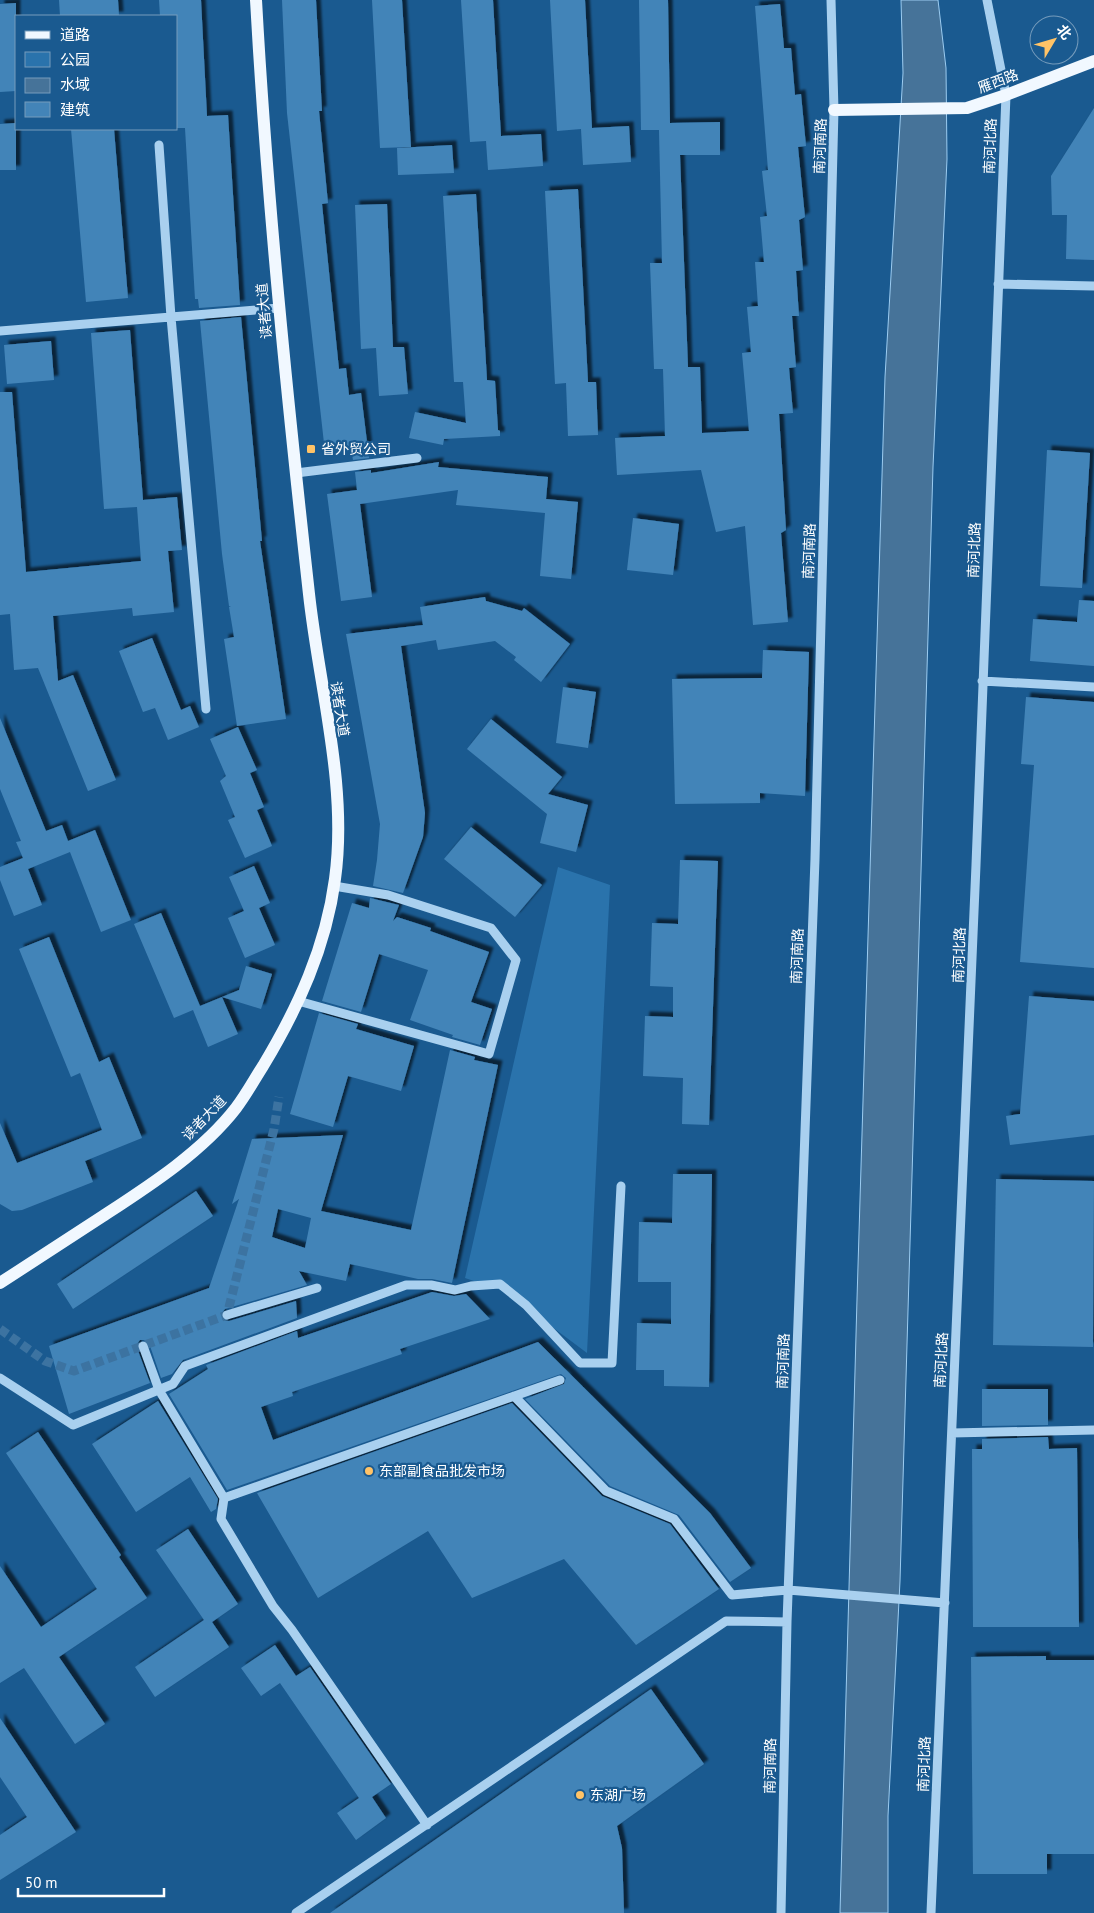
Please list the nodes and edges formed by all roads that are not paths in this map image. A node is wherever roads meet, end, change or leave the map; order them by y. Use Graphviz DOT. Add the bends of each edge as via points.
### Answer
graph roads {
  1 [pos="256,0"];
  2 [pos="831,0"];
  3 [pos="987,0"];
  4 [pos="1094,61"];
  5 [pos="1006,95"];
  6 [pos="834,110"];
  7 [pos="159,145"];
  8 [pos="998,284"];
  9 [pos="1094,286"];
  10 [pos="279,308"];
  11 [pos="171,317"];
  12 [pos="0,331"];
  13 [pos="417,458"];
  14 [pos="296,473"];
  15 [pos="982,681"];
  16 [pos="1094,687"];
  17 [pos="206,709"];
  18 [pos="334,886"];
  19 [pos="298,1001"];
  20 [pos="621,1186"];
  21 [pos="0,1283"];
  22 [pos="317,1288"];
  23 [pos="227,1315"];
  24 [pos="143,1346"];
  25 [pos="0,1378"];
  26 [pos="560,1380"];
  27 [pos="159,1390"];
  28 [pos="514,1396"];
  29 [pos="1094,1430"];
  30 [pos="952,1433"];
  31 [pos="224,1498"];
  32 [pos="788,1590"];
  33 [pos="945,1603"];
  34 [pos="787,1622"];
  35 [pos="427,1824"];
  36 [pos="296,1913"];
  37 [pos="781,1913"];
  38 [pos="931,1913"];
  1 -- 10 [label="main road, 读者大道"];
  2 -- 6 [label="street, 南河南路"];
  3 -- 5 [label="street, 南河北路"];
  4 -- 5 [label="main road, 雁西路"];
  5 -- 6 [label="main road, 雁西路" via="967,108"];
  5 -- 8 [label="street, 南河北路"];
  6 -- 32 [label="street, 南河南路" via="815,860"];
  7 -- 11 [label="street"];
  8 -- 9 [label="street"];
  8 -- 15 [label="street, 南河北路"];
  10 -- 11 [label="street"];
  10 -- 14 [label="main road, 读者大道"];
  11 -- 12 [label="street"];
  11 -- 17 [label="street"];
  13 -- 14 [label="street"];
  14 -- 18 [label="main road, 读者大道" via="313,630 336,789 338,833"];
  15 -- 16 [label="street"];
  15 -- 30 [label="street, 南河北路"];
  18 -- 19 [label="main road, 读者大道" via="325,931"];
  18 -- 19 [label="street" via="388,895 491,928 516,960 490,1054"];
  19 -- 21 [label="main road, 读者大道" via="283,1032 235,1109 210,1134 179,1163 133,1197"];
  20 -- 27 [label="street" via="612,1364 580,1364 526,1305 500,1284 456,1290 406,1285 185,1366 173,1384"];
  22 -- 23 [label="street"];
  24 -- 27 [label="street"];
  25 -- 27 [label="street" via="73,1425"];
  26 -- 28 [label="street"];
  27 -- 31 [label="street"];
  28 -- 31 [label="street"];
  28 -- 32 [label="street" via="606,1491 674,1519 732,1595"];
  29 -- 30 [label="street"];
  30 -- 33 [label="street, 南河北路"];
  31 -- 35 [label="street" via="221,1519 273,1606"];
  32 -- 33 [label="street"];
  32 -- 34 [label="street, 南河南路"];
  33 -- 38 [label="street, 南河北路"];
  34 -- 35 [label="street" via="726,1621"];
  34 -- 37 [label="street, 南河南路"];
  35 -- 36 [label="street"];
}
